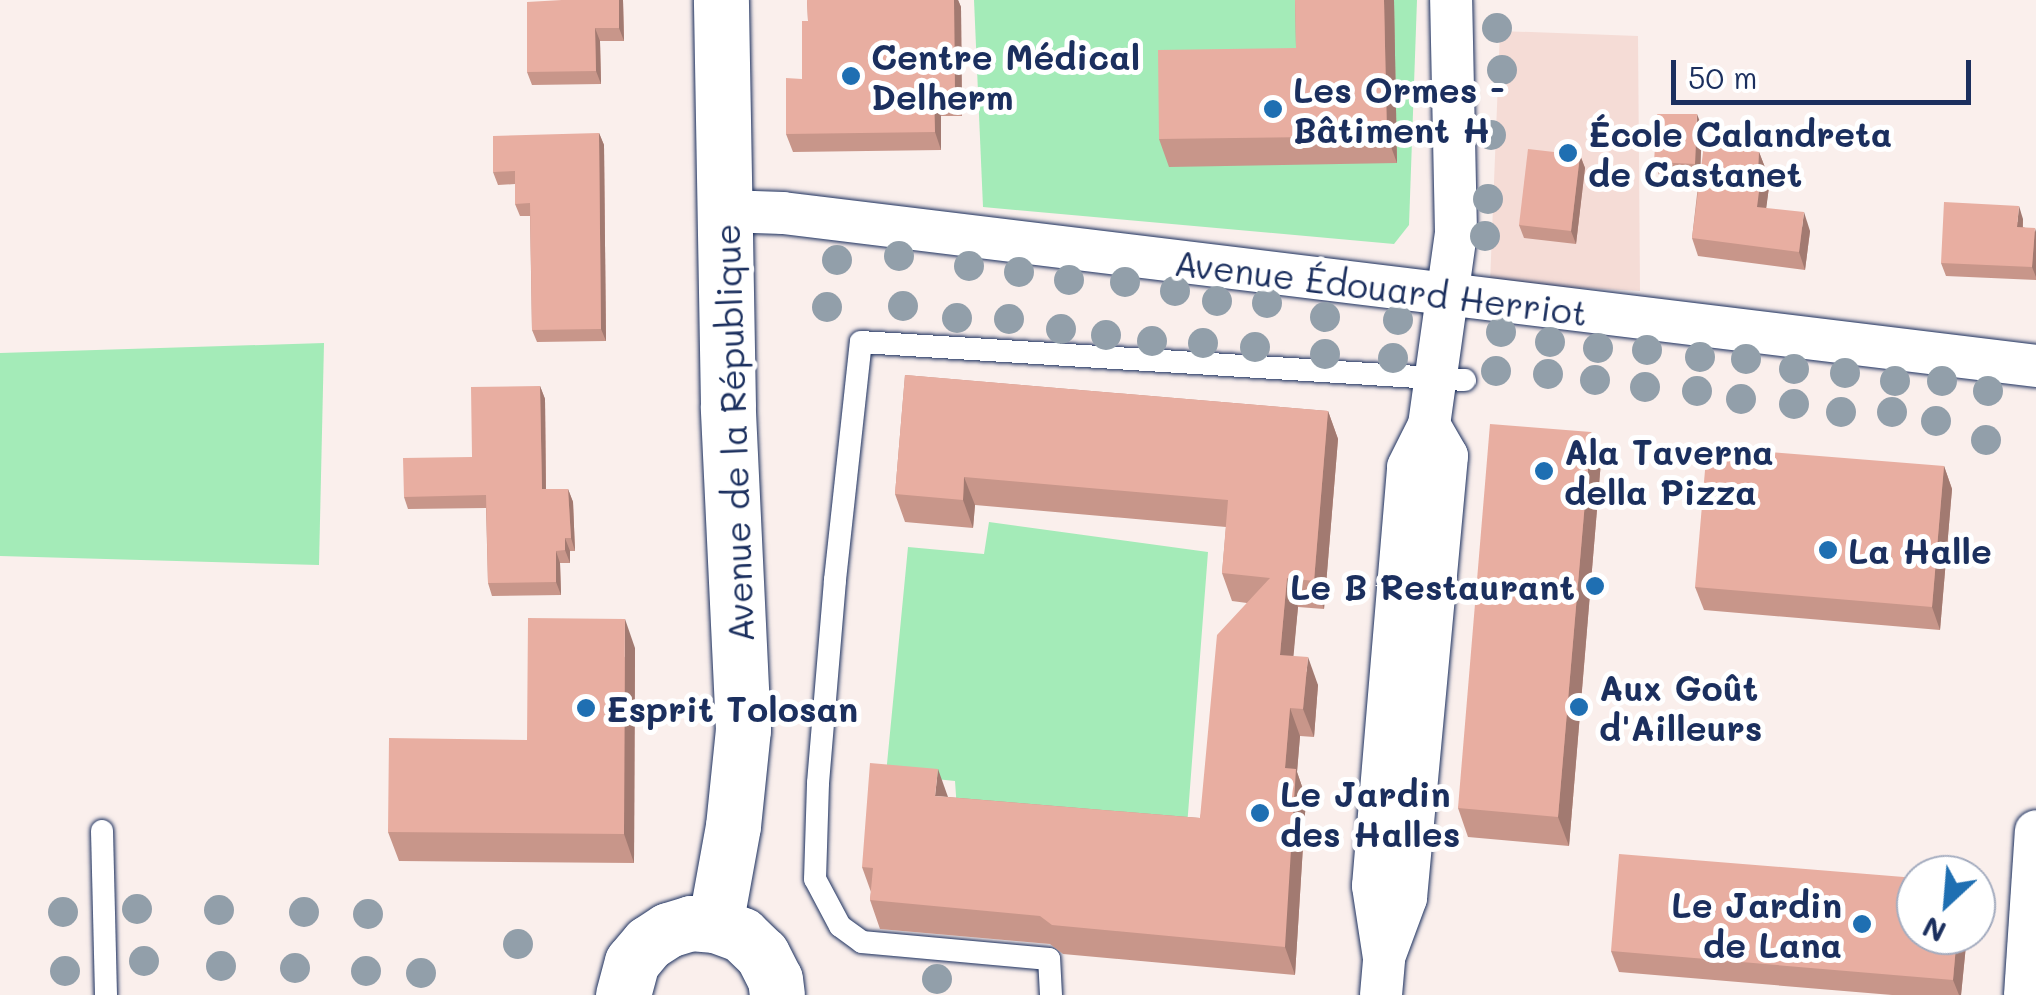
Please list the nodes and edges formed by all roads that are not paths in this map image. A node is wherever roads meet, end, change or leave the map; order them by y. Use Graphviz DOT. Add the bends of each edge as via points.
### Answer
graph roads {
  1 [pos="721,0"];
  2 [pos="1451,0"];
  3 [pos="725,210"];
  4 [pos="1450,295"];
  5 [pos="2036,366"];
  6 [pos="1451,378"];
  7 [pos="102,831"];
  8 [pos="2036,831"];
  9 [pos="715,925"];
  10 [pos="1382,976"];
  11 [pos="106,995"];
  12 [pos="622,995"];
  13 [pos="777,995"];
  14 [pos="1052,995"];
  15 [pos="2025,995"];
  1 -- 3 [label="street, Avenue de la République"];
  2 -- 4 [label="street" via="1456,233"];
  3 -- 4 [label="street, Avenue Édouard Herriot"];
  3 -- 9 [label="street, Avenue de la République" via="742,730"];
  4 -- 5 [label="street, Avenue Édouard Herriot"];
  4 -- 6 [label="street"];
  6 -- 10 [label="street" via="1408,467 1373,886"];
  6 -- 14 [label="lane" via="862,342 835,580 815,879 840,926 862,942 1050,959"];
  7 -- 11 [label="lane"];
  8 -- 15 [label="street"];
  9 -- 12 [label="street" via="668,930 648,943 632,962"];
  9 -- 13 [label="street" via="742,935 762,954"];
}
